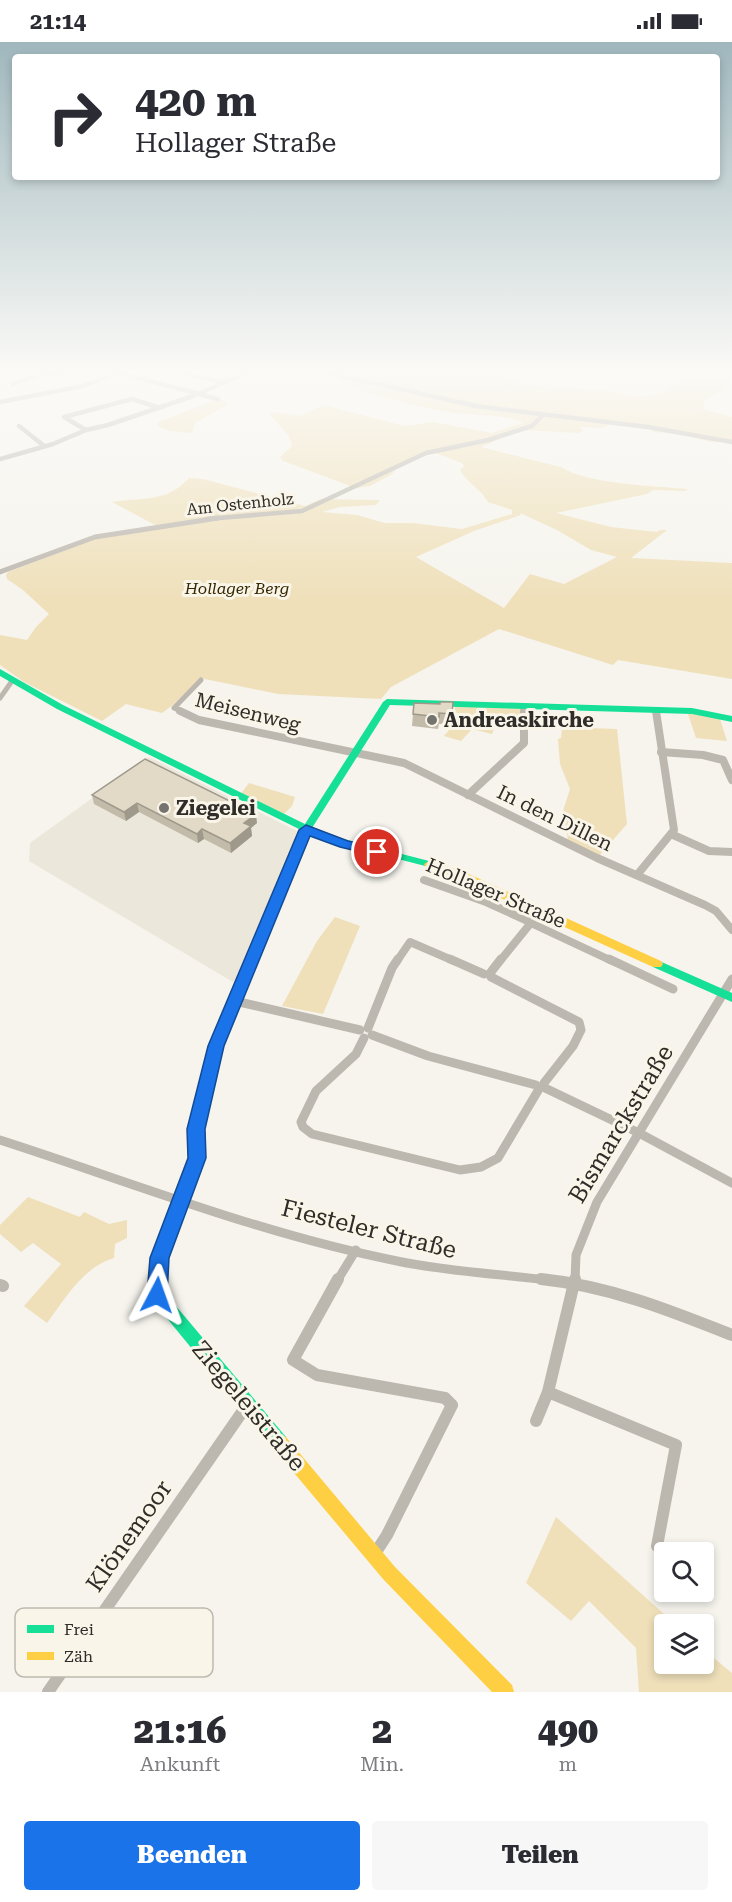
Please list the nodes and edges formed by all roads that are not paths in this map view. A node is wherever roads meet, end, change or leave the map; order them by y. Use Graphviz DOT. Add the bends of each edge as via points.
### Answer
graph roads {
  1 [pos="40,446"];
  2 [pos="459,446"];
  3 [pos="0,459"];
  4 [pos="0,572"];
  5 [pos="0,672"];
  6 [pos="201,680"];
  7 [pos="12,681"];
  8 [pos="0,699"];
  9 [pos="524,706"];
  10 [pos="656,710"];
  11 [pos="732,719"];
  12 [pos="661,752"];
  13 [pos="354,754"];
  14 [pos="732,780"];
  15 [pos="468,795"];
  16 [pos="306,830"];
  17 [pos="671,834"];
  18 [pos="732,852"];
  19 [pos="637,875"];
  20 [pos="424,880"];
  21 [pos="541,910"];
  22 [pos="729,919"];
  23 [pos="531,923"];
  24 [pos="732,930"];
  25 [pos="489,974"];
  26 [pos="732,979"];
  27 [pos="674,989"];
  28 [pos="728,996"];
  29 [pos="235,1001"];
  30 [pos="366,1033"];
  31 [pos="541,1086"];
  32 [pos="639,1133"];
  33 [pos="0,1140"];
  34 [pos="732,1183"];
  35 [pos="182,1201"];
  36 [pos="356,1250"];
  37 [pos="575,1283"];
  38 [pos="732,1335"];
  39 [pos="548,1392"];
  40 [pos="247,1405"];
  41 [pos="536,1421"];
  42 [pos="658,1542"];
  43 [pos="374,1555"];
  44 [pos="106,1608"];
  45 [pos="58,1677"];
  46 [pos="48,1692"];
  47 [pos="505,1692"];
  1 -- 3 [label="street"];
  2 -- 4 [label="street, Am Ostenholz" via="426,453 302,511 112,533"];
  5 -- 7 [label="street, Hollager Straße"];
  6 -- 13 [label="street, Meisenweg" via="174,708 199,720"];
  7 -- 8 [label="street"];
  7 -- 16 [label="street, Hollager Straße"];
  9 -- 10 [label="street"];
  9 -- 13 [label="street, Ziegeleistraße" via="387,702"];
  9 -- 15 [label="street" via="524,742 520,749"];
  10 -- 11 [label="street" via="692,711"];
  10 -- 12 [label="street"];
  12 -- 14 [label="street" via="723,760"];
  12 -- 17 [label="street" via="674,830"];
  13 -- 15 [label="street, In den Dillen" via="404,763"];
  13 -- 16 [label="street, Ziegeleistraße"];
  15 -- 19 [label="street, In den Dillen"];
  16 -- 21 [label="street, Hollager Straße" via="345,844 436,866"];
  16 -- 29 [label="street, Ziegeleistraße"];
  17 -- 18 [label="street" via="712,852"];
  17 -- 19 [label="street"];
  19 -- 22 [label="street, In den Dillen"];
  20 -- 23 [label="street"];
  21 -- 23 [label="street"];
  21 -- 28 [label="street, Hollager Straße"];
  22 -- 24 [label="street, In den Dillen"];
  23 -- 25 [label="street"];
  23 -- 27 [label="street"];
  25 -- 30 [label="street" via="410,942 392,968"];
  25 -- 31 [label="street" via="579,1022 581,1030 573,1046"];
  26 -- 28 [label="street"];
  28 -- 32 [label="street, Bismarckstraße"];
  29 -- 30 [label="street"];
  29 -- 35 [label="street, Ziegeleistraße" via="216,1046 196,1129 197,1158"];
  30 -- 31 [label="street" via="428,1056"];
  30 -- 31 [label="street" via="356,1054 316,1091 301,1122 312,1134 460,1170 481,1167 498,1158"];
  31 -- 32 [label="street"];
  32 -- 34 [label="street"];
  32 -- 37 [label="street, Bismarckstraße" via="586,1225 576,1255"];
  33 -- 35 [label="street, Fiesteler Straße"];
  35 -- 36 [label="street, Fiesteler Straße"];
  35 -- 40 [label="street, Ziegeleistraße" via="159,1258 157,1295"];
  36 -- 37 [label="street, Fiesteler Straße" via="454,1272"];
  36 -- 43 [label="street" via="294,1360 316,1375 445,1398 452,1405"];
  37 -- 38 [label="street, Fiesteler Straße" via="642,1300"];
  37 -- 39 [label="street, Bismarckstraße"];
  39 -- 41 [label="street, Bismarckstraße"];
  39 -- 42 [label="street" via="676,1445"];
  40 -- 43 [label="street, Ziegeleistraße"];
  40 -- 44 [label="street, Klönemoor"];
  43 -- 47 [label="street, Ziegeleistraße"];
  45 -- 46 [label="street, Klönemoor"];
}
